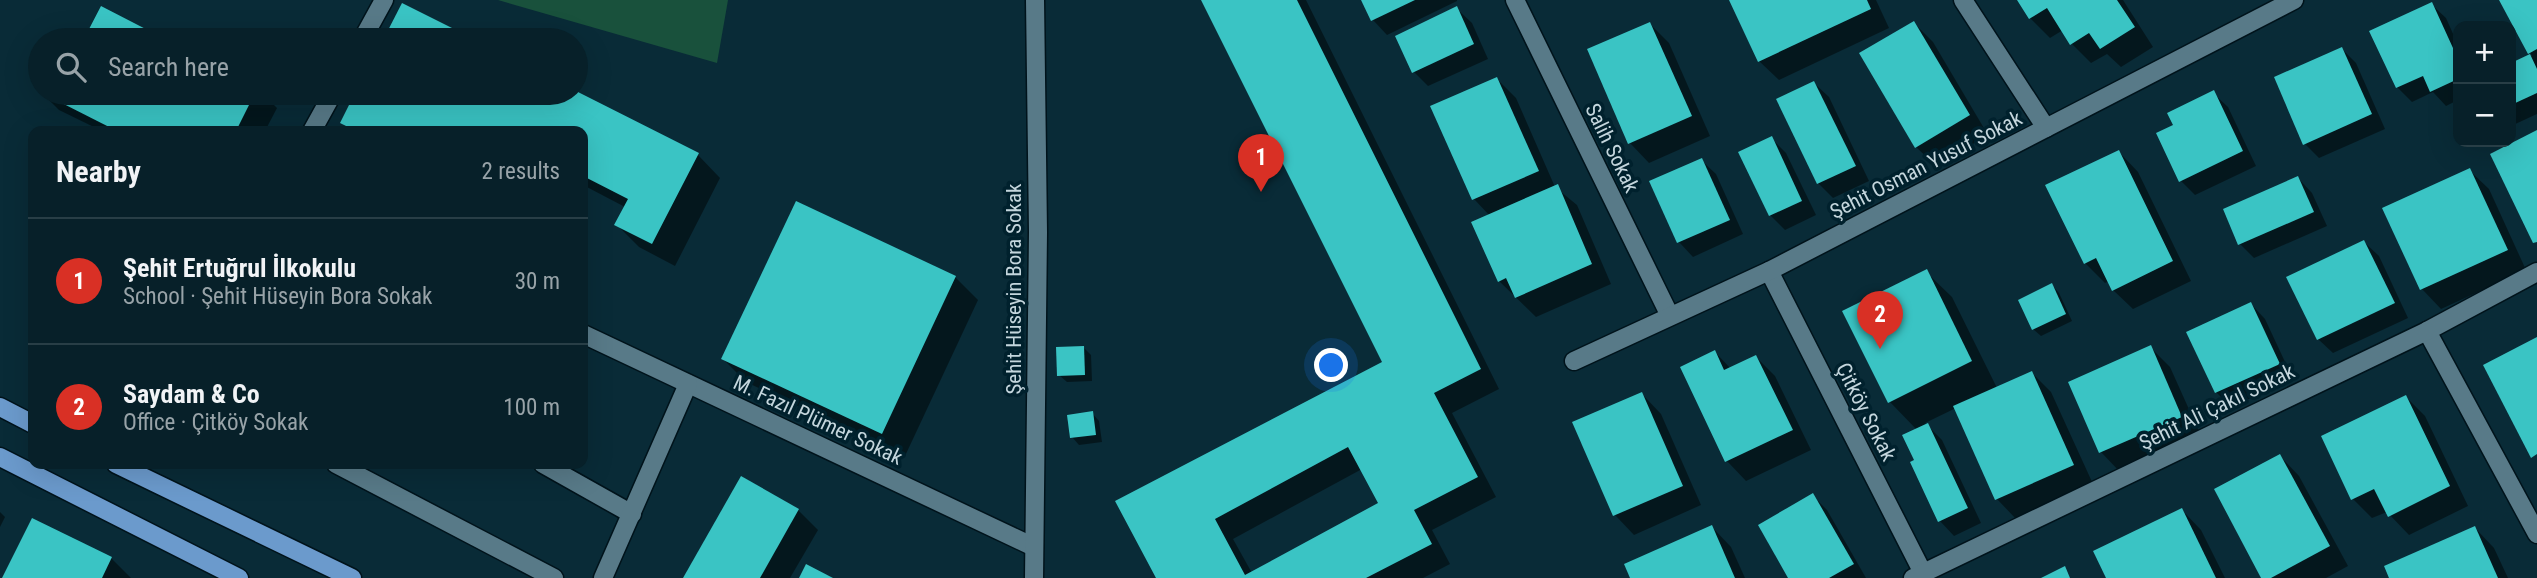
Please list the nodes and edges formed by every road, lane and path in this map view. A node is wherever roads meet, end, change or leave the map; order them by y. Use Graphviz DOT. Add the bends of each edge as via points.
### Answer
graph roads {
  1 [pos="384,0"];
  2 [pos="1035,0"];
  3 [pos="1515,0"];
  4 [pos="1963,0"];
  5 [pos="2294,0"];
  6 [pos="369,28"];
  7 [pos="326,105"];
  8 [pos="315,126"];
  9 [pos="2046,128"];
  10 [pos="1769,271"];
  11 [pos="2537,272"];
  12 [pos="1670,316"];
  13 [pos="2427,331"];
  14 [pos="588,336"];
  15 [pos="1574,361"];
  16 [pos="688,384"];
  17 [pos="0,407"];
  18 [pos="28,421"];
  19 [pos="0,457"];
  20 [pos="126,469"];
  21 [pos="346,469"];
  22 [pos="552,469"];
  23 [pos="632,514"];
  24 [pos="2537,534"];
  25 [pos="1034,547"];
  26 [pos="1918,575"];
  27 [pos="239,578"];
  28 [pos="352,578"];
  29 [pos="554,578"];
  30 [pos="603,578"];
  31 [pos="1034,578"];
  1 -- 6 [label="street"];
  2 -- 25 [label="street, Şehit Hüseyin Bora Sokak"];
  3 -- 12 [label="street, Salih Sokak"];
  4 -- 9 [label="street"];
  5 -- 9 [label="street, Şehit Osman Yusuf Sokak"];
  7 -- 8 [label="street"];
  9 -- 10 [label="street, Şehit Osman Yusuf Sokak"];
  10 -- 12 [label="street, Şehit Osman Yusuf Sokak"];
  10 -- 26 [label="street, Çitköy Sokak"];
  11 -- 13 [label="street, Şehit Ali Çakıl Sokak"];
  12 -- 15 [label="street, Şehit Osman Yusuf Sokak"];
  13 -- 24 [label="street"];
  13 -- 26 [label="street, Şehit Ali Çakıl Sokak"];
  14 -- 16 [label="street, M. Fazıl Plümer Sokak"];
  16 -- 23 [label="street"];
  16 -- 25 [label="street, M. Fazıl Plümer Sokak"];
  17 -- 18 [label="main road"];
  19 -- 27 [label="main road"];
  20 -- 28 [label="main road"];
  21 -- 29 [label="street"];
  22 -- 23 [label="street"];
  23 -- 30 [label="street"];
  25 -- 31 [label="street, Şehit Hüseyin Bora Sokak"];
}
